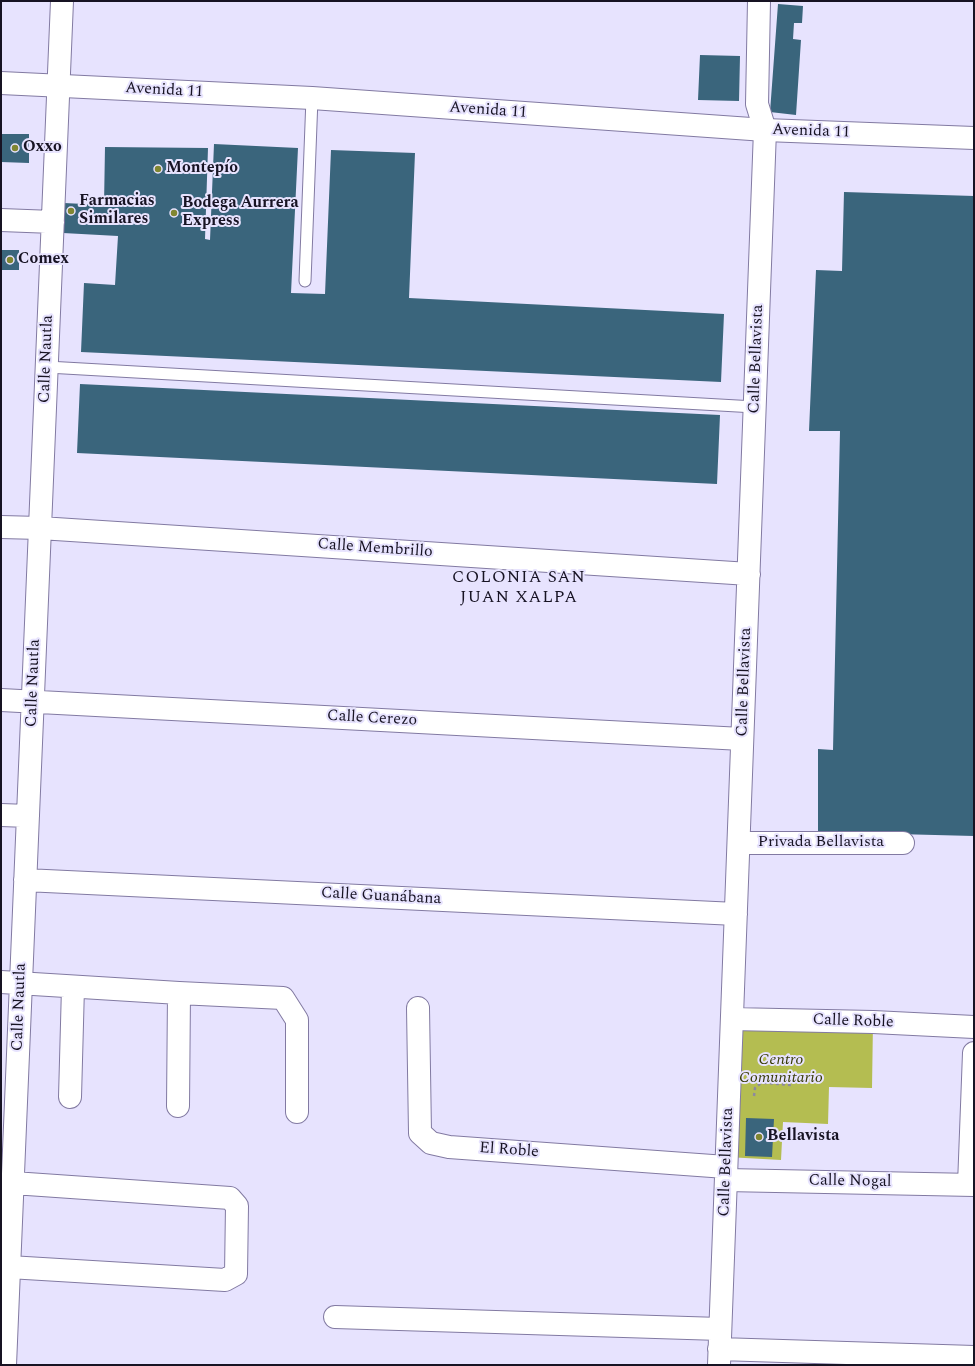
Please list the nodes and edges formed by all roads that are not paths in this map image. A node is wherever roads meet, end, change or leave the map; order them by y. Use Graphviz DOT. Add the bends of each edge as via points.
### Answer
graph roads {
  1 [pos="62,1"];
  2 [pos="759,1"];
  3 [pos="1,83"];
  4 [pos="59,86"];
  5 [pos="312,98"];
  6 [pos="765,130"];
  7 [pos="974,138"];
  8 [pos="1,220"];
  9 [pos="53,222"];
  10 [pos="305,281"];
  11 [pos="47,367"];
  12 [pos="755,407"];
  13 [pos="1,527"];
  14 [pos="40,528"];
  15 [pos="749,574"];
  16 [pos="1,700"];
  17 [pos="33,701"];
  18 [pos="742,739"];
  19 [pos="1,815"];
  20 [pos="28,816"];
  21 [pos="739,843"];
  22 [pos="903,843"];
  23 [pos="25,880"];
  24 [pos="736,914"];
  25 [pos="11,982"];
  26 [pos="73,987"];
  27 [pos="179,993"];
  28 [pos="418,1008"];
  29 [pos="732,1019"];
  30 [pos="974,1027"];
  31 [pos="974,1053"];
  32 [pos="70,1097"];
  33 [pos="178,1106"];
  34 [pos="297,1112"];
  35 [pos="8,1143"];
  36 [pos="726,1173"];
  37 [pos="13,1183"];
  38 [pos="971,1185"];
  39 [pos="9,1267"];
  40 [pos="4,1316"];
  41 [pos="335,1317"];
  42 [pos="720,1348"];
  43 [pos="974,1357"];
  44 [pos="5,1365"];
  1 -- 4 [label="street, Calle Nautla"];
  2 -- 6 [label="street, Calle Bellavista" via="757,104"];
  3 -- 4 [label="street, Avenida 11"];
  4 -- 5 [label="street, Avenida 11"];
  4 -- 9 [label="street, Calle Nautla"];
  5 -- 6 [label="street, Avenida 11"];
  5 -- 10 [label="lane"];
  6 -- 7 [label="street, Avenida 11"];
  6 -- 12 [label="street, Calle Bellavista"];
  8 -- 9 [label="street"];
  9 -- 11 [label="street, Calle Nautla"];
  11 -- 12 [label="lane"];
  11 -- 14 [label="street, Calle Nautla"];
  12 -- 15 [label="street, Calle Bellavista"];
  13 -- 14 [label="street, Calle Membrillo"];
  14 -- 15 [label="street, Calle Membrillo"];
  14 -- 17 [label="street, Calle Nautla"];
  15 -- 18 [label="street, Calle Bellavista"];
  16 -- 17 [label="street, Calle Cerezo"];
  17 -- 18 [label="street, Calle Cerezo"];
  17 -- 20 [label="street, Calle Nautla"];
  18 -- 21 [label="street, Calle Bellavista"];
  19 -- 20 [label="street"];
  20 -- 23 [label="street, Calle Nautla"];
  21 -- 22 [label="street, Privada Bellavista"];
  21 -- 24 [label="street, Calle Bellavista"];
  23 -- 24 [label="street, Calle Guanábana"];
  23 -- 25 [label="street, Calle Nautla"];
  24 -- 29 [label="street, Calle Bellavista"];
  25 -- 26 [label="street"];
  25 -- 35 [label="street, Calle Nautla"];
  26 -- 27 [label="street"];
  26 -- 32 [label="street"];
  27 -- 33 [label="street"];
  27 -- 34 [label="street" via="283,998 297,1020"];
  28 -- 36 [label="street, El Roble" via="420,1133 431,1143 449,1147"];
  29 -- 30 [label="street, Calle Roble"];
  29 -- 36 [label="street, Calle Bellavista"];
  31 -- 38 [label="street"];
  35 -- 37 [label="street, Calle Nautla"];
  36 -- 38 [label="street, Calle Nogal"];
  36 -- 42 [label="street, Calle Bellavista"];
  37 -- 39 [label="street, Calle Nautla"];
  37 -- 39 [label="street" via="230,1198 237,1206 236,1274 225,1280"];
  39 -- 40 [label="street, Calle Nautla"];
  40 -- 44 [label="street, Calle Nautla"];
  41 -- 42 [label="street"];
  42 -- 43 [label="street"];
}
